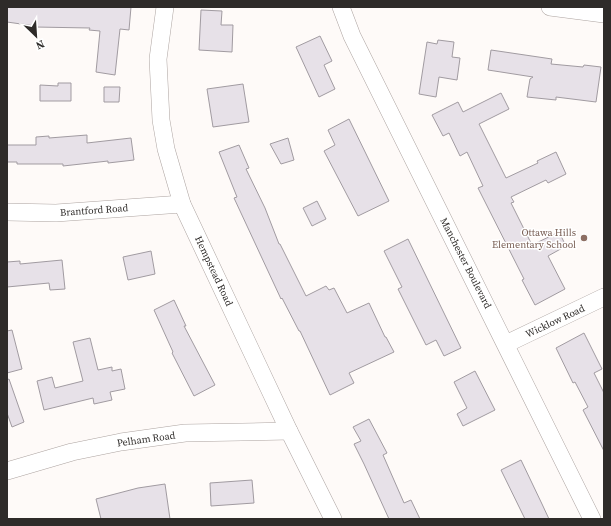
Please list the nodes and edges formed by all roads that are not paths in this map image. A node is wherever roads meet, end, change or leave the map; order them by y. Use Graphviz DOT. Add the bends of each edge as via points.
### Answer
graph roads {
  1 [pos="165,7"];
  2 [pos="341,7"];
  3 [pos="550,7"];
  4 [pos="604,14"];
  5 [pos="182,204"];
  6 [pos="7,212"];
  7 [pos="601,300"];
  8 [pos="506,344"];
  9 [pos="289,431"];
  10 [pos="7,471"];
  11 [pos="333,519"];
  12 [pos="592,519"];
  1 -- 5 [label="street, Hempstead Road" via="158,59 161,120 166,149"];
  2 -- 8 [label="street, Manchester Boulevard" via="352,36"];
  3 -- 4 [label="street"];
  5 -- 6 [label="street, Brantford Road" via="56,213"];
  5 -- 9 [label="street, Hempstead Road"];
  7 -- 8 [label="street, Wicklow Road"];
  8 -- 12 [label="street, Manchester Boulevard"];
  9 -- 10 [label="street, Pelham Road" via="185,433 121,442 72,452"];
  9 -- 11 [label="street, Hempstead Road"];
}
